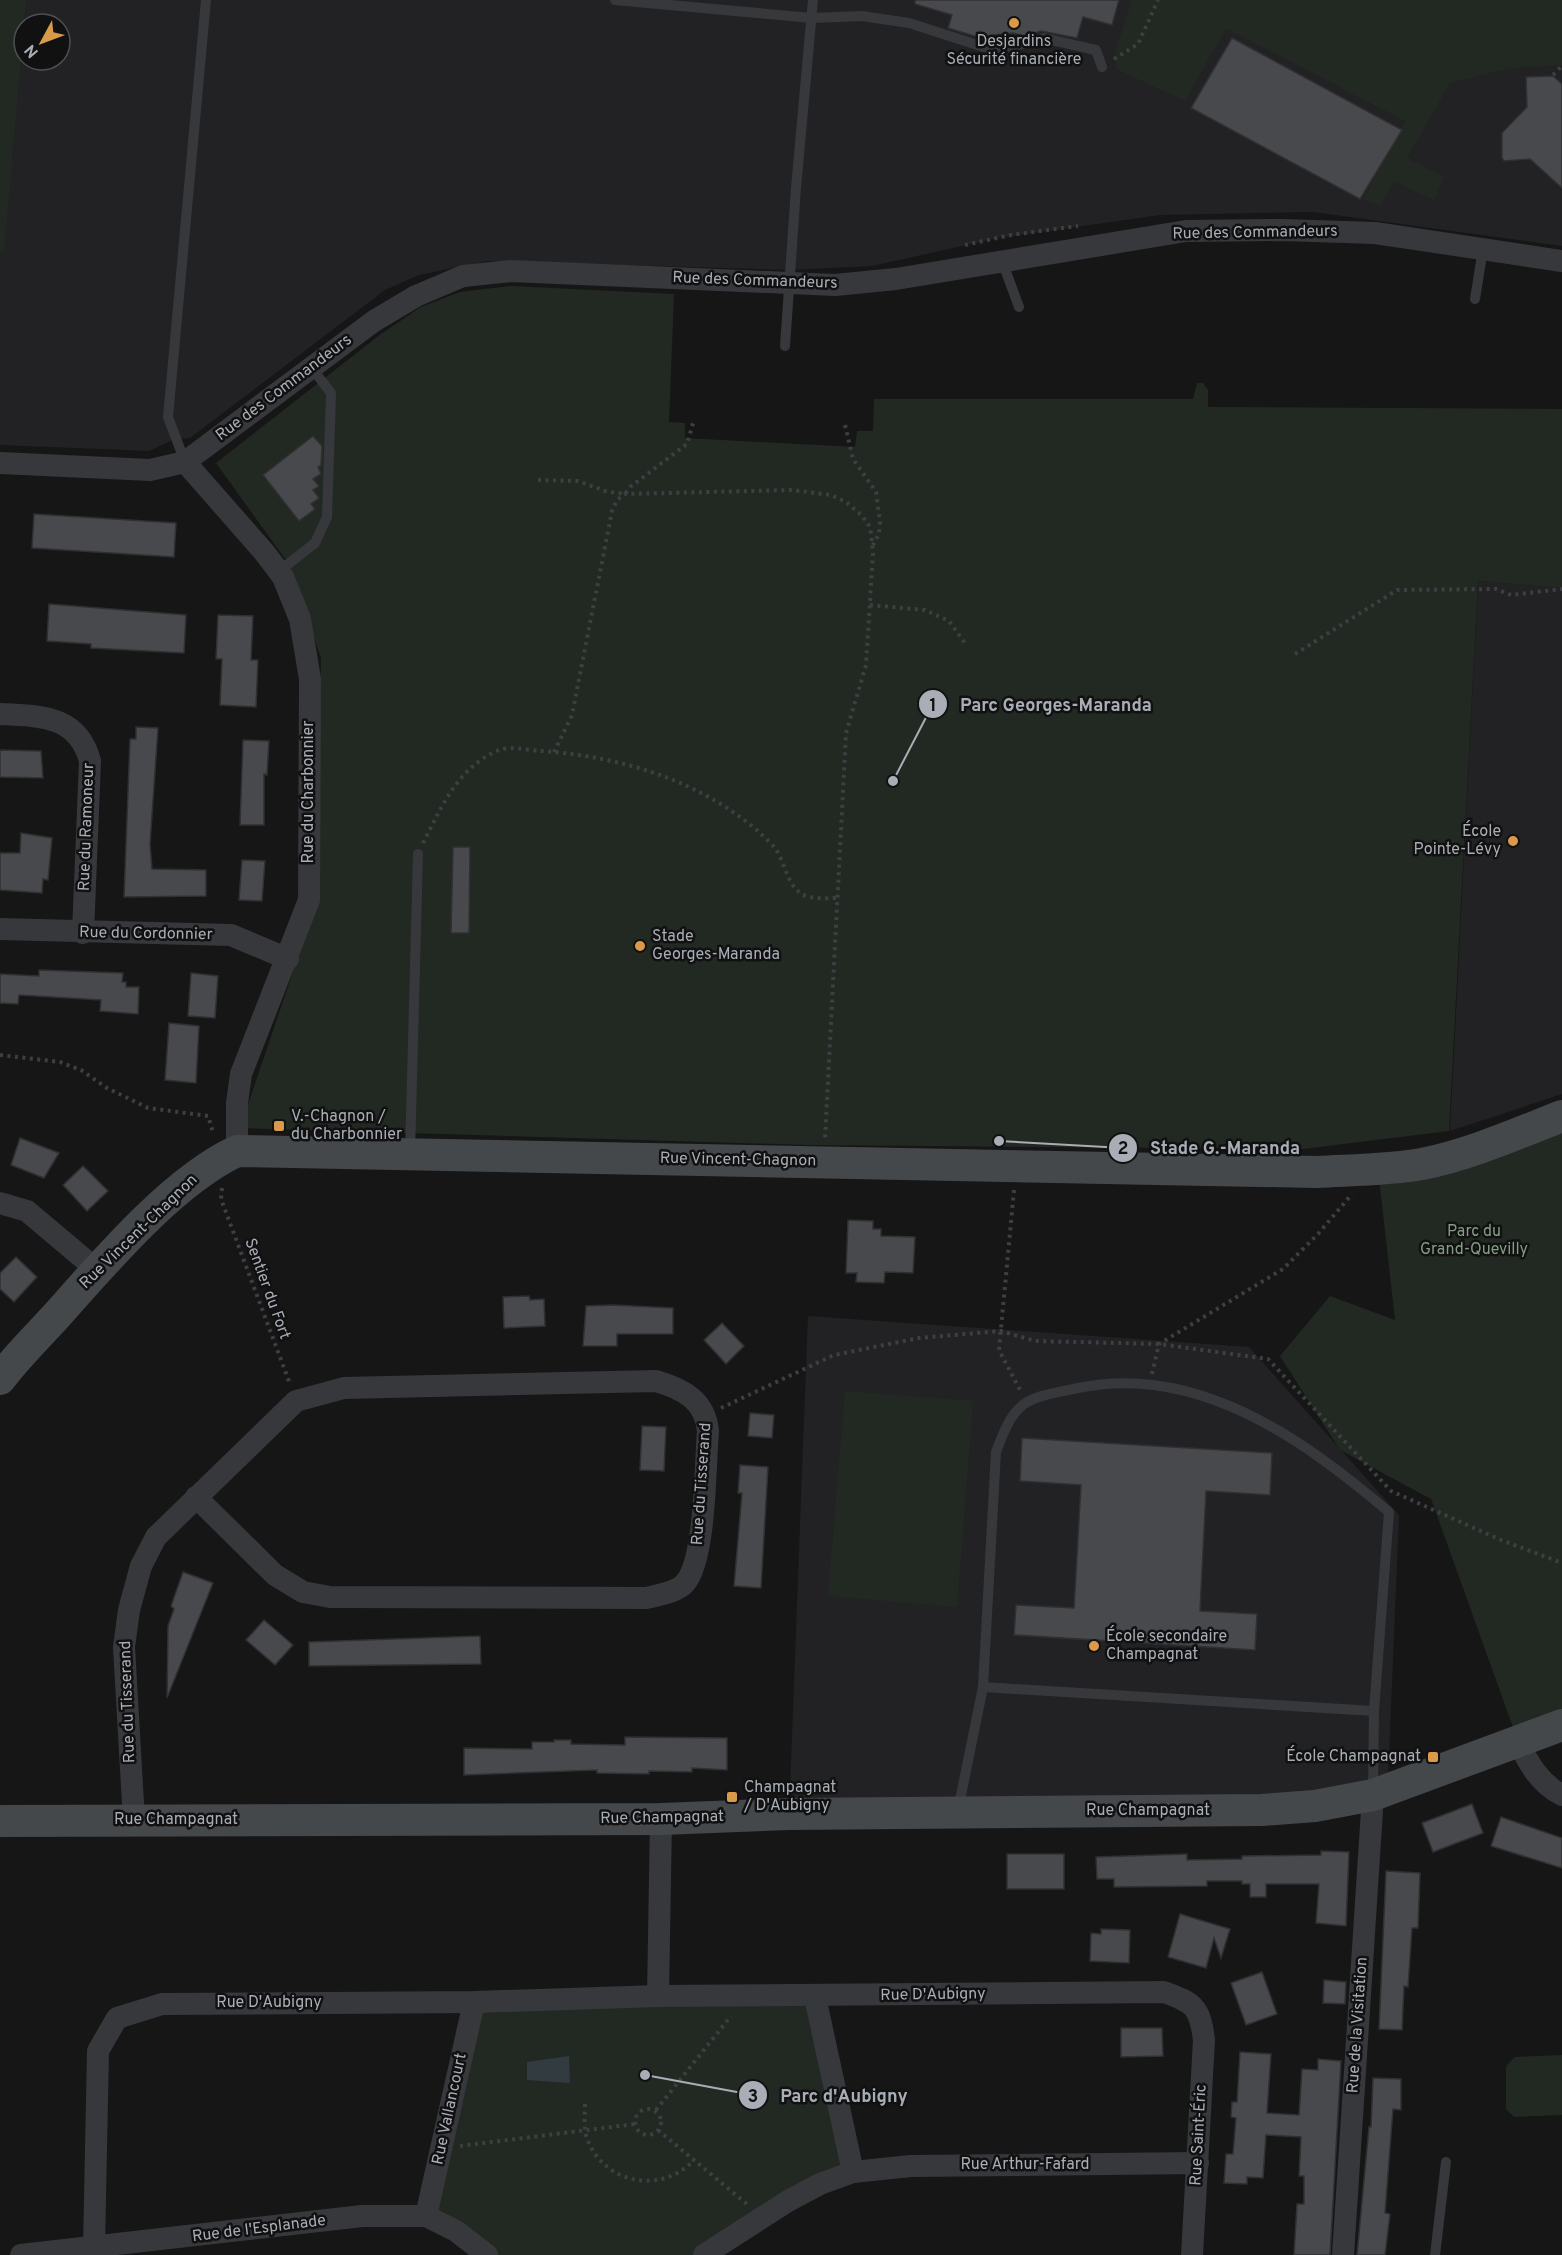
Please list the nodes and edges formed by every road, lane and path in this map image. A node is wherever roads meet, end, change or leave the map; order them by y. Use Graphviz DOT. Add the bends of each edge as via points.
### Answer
graph roads {
  1 [pos="206,0"];
  2 [pos="615,0"];
  3 [pos="813,0"];
  4 [pos="1158,0"];
  5 [pos="812,18"];
  6 [pos="1562,66"];
  7 [pos="1102,67"];
  8 [pos="1553,75"];
  9 [pos="1483,249"];
  10 [pos="1002,261"];
  11 [pos="1562,261"];
  12 [pos="789,285"];
  13 [pos="1475,299"];
  14 [pos="1018,307"];
  15 [pos="785,346"];
  16 [pos="311,368"];
  17 [pos="694,420"];
  18 [pos="845,425"];
  19 [pos="185,462"];
  20 [pos="0,463"];
  21 [pos="538,480"];
  22 [pos="625,494"];
  23 [pos="873,545"];
  24 [pos="278,572"];
  25 [pos="1562,589"];
  26 [pos="870,605"];
  27 [pos="967,646"];
  28 [pos="1295,654"];
  29 [pos="0,714"];
  30 [pos="554,752"];
  31 [pos="418,854"];
  32 [pos="837,898"];
  33 [pos="0,929"];
  34 [pos="83,933"];
  35 [pos="288,959"];
  36 [pos="0,1055"];
  37 [pos="1562,1116"];
  38 [pos="213,1132"];
  39 [pos="237,1151"];
  40 [pos="410,1154"];
  41 [pos="824,1161"];
  42 [pos="1016,1166"];
  43 [pos="1378,1169"];
  44 [pos="222,1183"];
  45 [pos="0,1203"];
  46 [pos="97,1270"];
  47 [pos="1001,1331"];
  48 [pos="1159,1344"];
  49 [pos="0,1379"];
  50 [pos="1150,1383"];
  51 [pos="1026,1400"];
  52 [pos="296,1401"];
  53 [pos="706,1415"];
  54 [pos="196,1497"];
  55 [pos="1562,1563"];
  56 [pos="983,1687"];
  57 [pos="1374,1711"];
  58 [pos="1562,1725"];
  59 [pos="1518,1741"];
  60 [pos="1373,1795"];
  61 [pos="1562,1795"];
  62 [pos="957,1813"];
  63 [pos="661,1819"];
  64 [pos="0,1821"];
  65 [pos="134,1821"];
  66 [pos="658,1996"];
  67 [pos="746,1996"];
  68 [pos="815,1996"];
  69 [pos="474,2002"];
  70 [pos="1201,2016"];
  71 [pos="585,2104"];
  72 [pos="656,2110"];
  73 [pos="635,2124"];
  74 [pos="658,2130"];
  75 [pos="585,2131"];
  76 [pos="441,2148"];
  77 [pos="694,2160"];
  78 [pos="1446,2162"];
  79 [pos="1198,2163"];
  80 [pos="854,2172"];
  81 [pos="426,2216"];
  82 [pos="763,2217"];
  83 [pos="94,2248"];
  84 [pos="21,2255"];
  85 [pos="487,2255"];
  86 [pos="704,2255"];
  87 [pos="1192,2255"];
  88 [pos="1343,2255"];
  89 [pos="1435,2255"];
  1 -- 19 [label="lane" via="168,417"];
  2 -- 5 [label="lane"];
  3 -- 5 [label="lane"];
  4 -- 7 [label="path" via="1138,44"];
  5 -- 7 [label="lane" via="862,16 909,23 990,49 1043,38 1096,50"];
  5 -- 12 [label="lane"];
  6 -- 8 [label="path"];
  9 -- 10 [label="street, Rue des Commandeurs" via="1375,233 1186,231"];
  9 -- 11 [label="street, Rue des Commandeurs"];
  9 -- 13 [label="lane"];
  10 -- 12 [label="street, Rue des Commandeurs" via="896,279"];
  10 -- 14 [label="lane"];
  12 -- 15 [label="lane"];
  12 -- 16 [label="street, Rue des Commandeurs" via="511,271 463,276 391,311"];
  16 -- 19 [label="street, Rue des Commandeurs"];
  16 -- 24 [label="lane" via="332,393 327,517 315,543"];
  17 -- 22 [label="path" via="687,444"];
  18 -- 23 [label="path" via="853,459 876,492 880,522"];
  19 -- 20 [label="street, Rue des Commandeurs" via="150,470"];
  19 -- 24 [label="street, Rue du Charbonnier"];
  21 -- 22 [label="path" via="578,482"];
  22 -- 23 [label="path" via="792,490 831,495 846,502 868,523"];
  22 -- 30 [label="path" via="612,511 572,715"];
  23 -- 26 [label="path"];
  24 -- 35 [label="street, Rue du Charbonnier" via="300,619 310,679 309,900"];
  25 -- 28 [label="path" via="1511,595 1496,589 1397,590"];
  26 -- 27 [label="path" via="925,610 949,621"];
  26 -- 32 [label="path" via="866,665 846,733"];
  29 -- 34 [label="street, Rue du Ramoneur" via="41,716 62,722 87,746 90,761"];
  30 -- 31 [label="path" via="501,749 477,762 451,788"];
  30 -- 32 [label="path" via="588,755 652,771 709,796 775,848 790,882 800,894"];
  31 -- 40 [label="lane"];
  32 -- 41 [label="path"];
  33 -- 34 [label="street, Rue du Cordonnier"];
  34 -- 35 [label="street, Rue du Cordonnier" via="231,935"];
  35 -- 39 [label="street, Rue du Charbonnier" via="241,1074"];
  36 -- 38 [label="path" via="71,1066 148,1108 207,1116"];
  37 -- 43 [label="street, Rue Vincent-Chagnon" via="1480,1148 1426,1163"];
  39 -- 40 [label="street, Rue Vincent-Chagnon"];
  39 -- 46 [label="street, Rue Vincent-Chagnon" via="194,1177"];
  40 -- 41 [label="street, Rue Vincent-Chagnon"];
  41 -- 42 [label="street, Rue Vincent-Chagnon"];
  42 -- 43 [label="street, Rue Vincent-Chagnon" via="1317,1172"];
  42 -- 47 [label="path"];
  43 -- 48 [label="path" via="1283,1269"];
  44 -- 52 [label="path, Sentier du Fort" via="221,1199"];
  45 -- 46 [label="street" via="27,1211"];
  46 -- 49 [label="street, Rue Vincent-Chagnon"];
  47 -- 48 [label="path" via="1035,1341"];
  47 -- 51 [label="path" via="999,1350"];
  47 -- 53 [label="path" via="919,1338 834,1355"];
  48 -- 50 [label="path"];
  48 -- 55 [label="path" via="1268,1359 1391,1491"];
  50 -- 51 [label="lane" via="1091,1385"];
  50 -- 57 [label="lane" via="1220,1399 1335,1466 1389,1512"];
  51 -- 56 [label="lane" via="1006,1424 996,1452"];
  52 -- 53 [label="street, Rue du Tisserand" via="344,1388 656,1381 679,1388"];
  52 -- 54 [label="street, Rue du Tisserand"];
  53 -- 54 [label="street, Rue du Tisserand" via="708,1431 694,1568 684,1585 646,1598 330,1597 303,1592 275,1575"];
  54 -- 65 [label="street, Rue du Tisserand" via="156,1538 141,1566 129,1610 124,1647"];
  56 -- 57 [label="lane"];
  56 -- 62 [label="lane"];
  57 -- 60 [label="lane"];
  58 -- 59 [label="street, Rue Champagnat"];
  59 -- 60 [label="street, Rue Champagnat"];
  59 -- 61 [label="street" via="1540,1778"];
  60 -- 62 [label="street, Rue Champagnat" via="1315,1806 1262,1810"];
  60 -- 88 [label="street, Rue de la Visitation"];
  62 -- 63 [label="street, Rue Champagnat"];
  63 -- 65 [label="street, Rue Champagnat"];
  63 -- 66 [label="street"];
  64 -- 65 [label="street, Rue Champagnat"];
  66 -- 67 [label="street, Rue D'Aubigny"];
  66 -- 69 [label="street, Rue D'Aubigny"];
  67 -- 68 [label="street, Rue D'Aubigny"];
  67 -- 72 [label="path"];
  68 -- 70 [label="street, Rue D'Aubigny" via="1164,1992 1190,2003"];
  68 -- 80 [label="street"];
  69 -- 76 [label="street, Rue Vallancourt"];
  69 -- 83 [label="street, Rue D'Aubigny" via="162,2004 117,2018 98,2051"];
  70 -- 79 [label="street, Rue Saint-Éric" via="1204,2040"];
  71 -- 75 [label="path"];
  72 -- 73 [label="path" via="643,2109 636,2115"];
  72 -- 74 [label="path" via="662,2121"];
  73 -- 74 [label="path" via="644,2134"];
  73 -- 75 [label="path"];
  74 -- 77 [label="path"];
  75 -- 76 [label="path"];
  75 -- 77 [label="path" via="600,2161 629,2179 663,2179"];
  76 -- 81 [label="street, Rue Vallancourt"];
  77 -- 82 [label="path"];
  78 -- 89 [label="lane"];
  79 -- 80 [label="street, Rue Arthur-Fafard" via="911,2166"];
  79 -- 87 [label="street, Rue Saint-Éric"];
  80 -- 82 [label="street, Rue Arthur-Fafard" via="820,2184"];
  81 -- 83 [label="street, Rue de l'Esplanade" via="362,2216"];
  81 -- 85 [label="street, Rue de l'Esplanade" via="456,2231"];
  82 -- 86 [label="street, Rue Arthur-Fafard"];
  83 -- 84 [label="street, Rue de l'Esplanade"];
}
